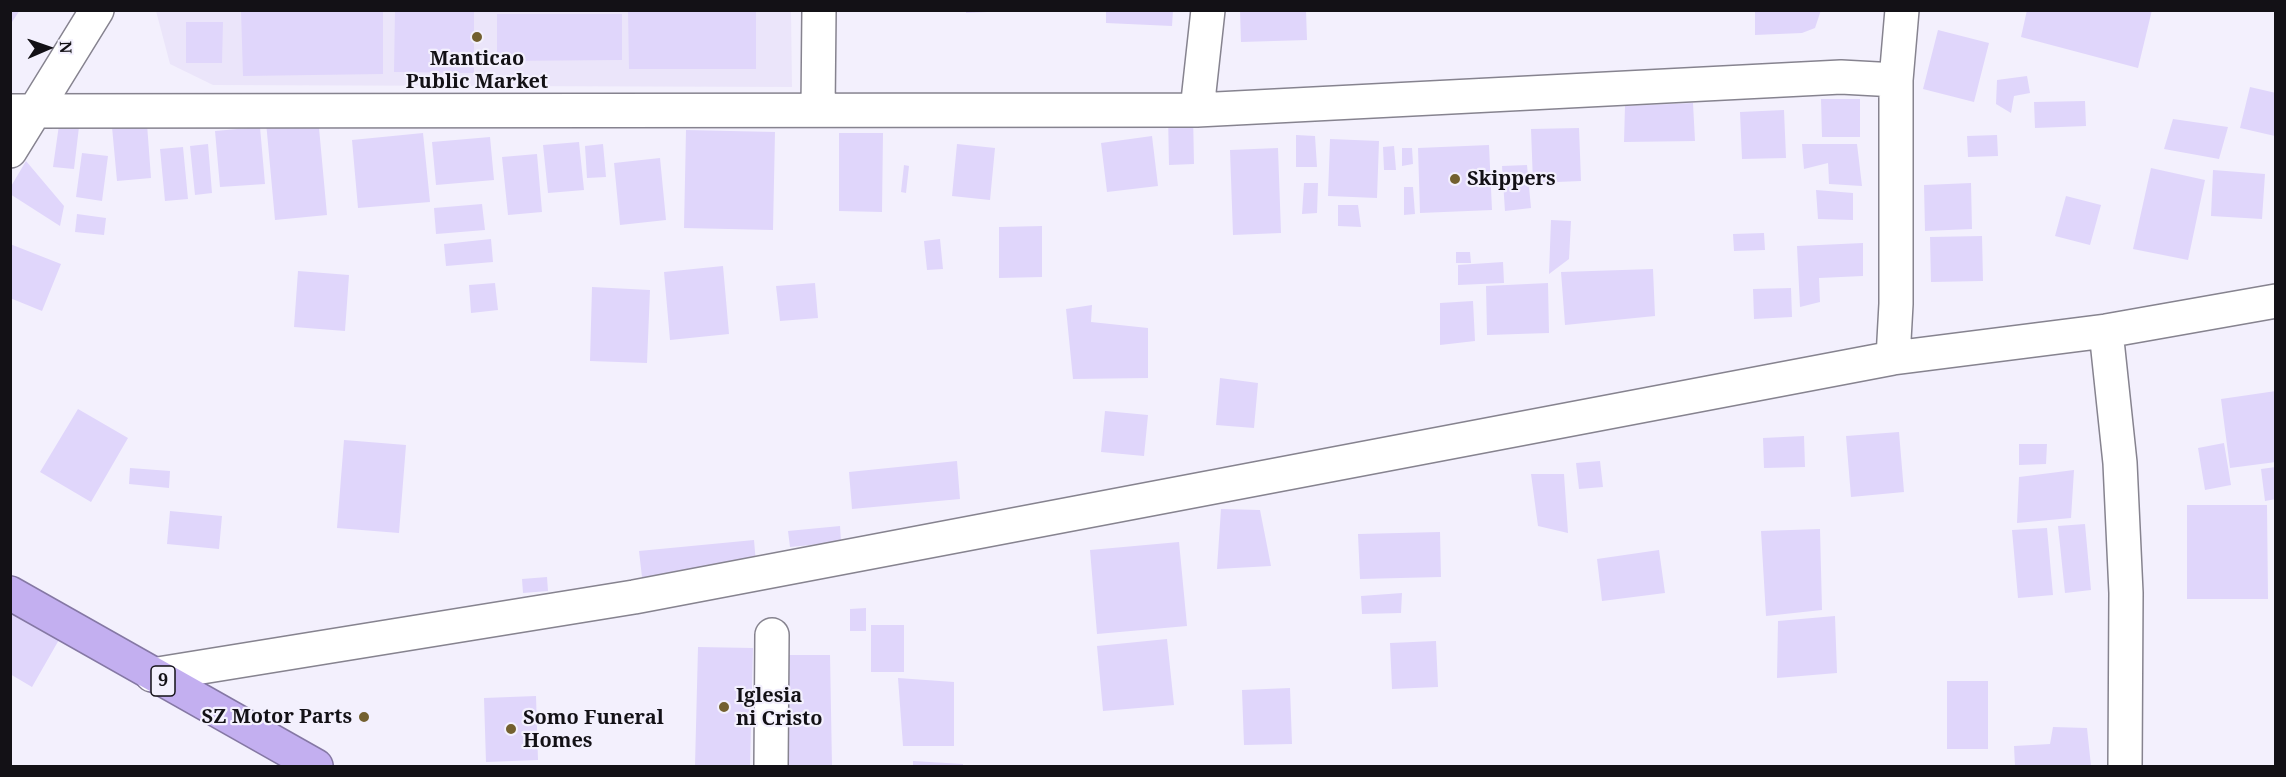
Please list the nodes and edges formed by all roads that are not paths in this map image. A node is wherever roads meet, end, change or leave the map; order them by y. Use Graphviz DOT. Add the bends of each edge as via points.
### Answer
graph roads {
  1 [pos="97,10"];
  2 [pos="819,10"];
  3 [pos="1208,10"];
  4 [pos="1902,10"];
  5 [pos="1896,80"];
  6 [pos="23,110"];
  7 [pos="818,110"];
  8 [pos="1197,110"];
  9 [pos="10,151"];
  10 [pos="2276,301"];
  11 [pos="2106,331"];
  12 [pos="1893,358"];
  13 [pos="10,593"];
  14 [pos="772,635"];
  15 [pos="152,675"];
  16 [pos="316,766"];
  17 [pos="771,766"];
  18 [pos="2125,766"];
  1 -- 6 [label="street"];
  2 -- 7 [label="street"];
  3 -- 8 [label="street"];
  4 -- 5 [label="street"];
  5 -- 8 [label="street" via="1841,77"];
  5 -- 12 [label="street"];
  6 -- 7 [label="street"];
  6 -- 9 [label="street"];
  7 -- 8 [label="street"];
  10 -- 11 [label="street"];
  11 -- 12 [label="street"];
  11 -- 18 [label="street" via="2120,463 2126,593"];
  12 -- 15 [label="street" via="634,597"];
  13 -- 15 [label="highway, 9"];
  14 -- 17 [label="street"];
  15 -- 16 [label="highway, 9"];
}
